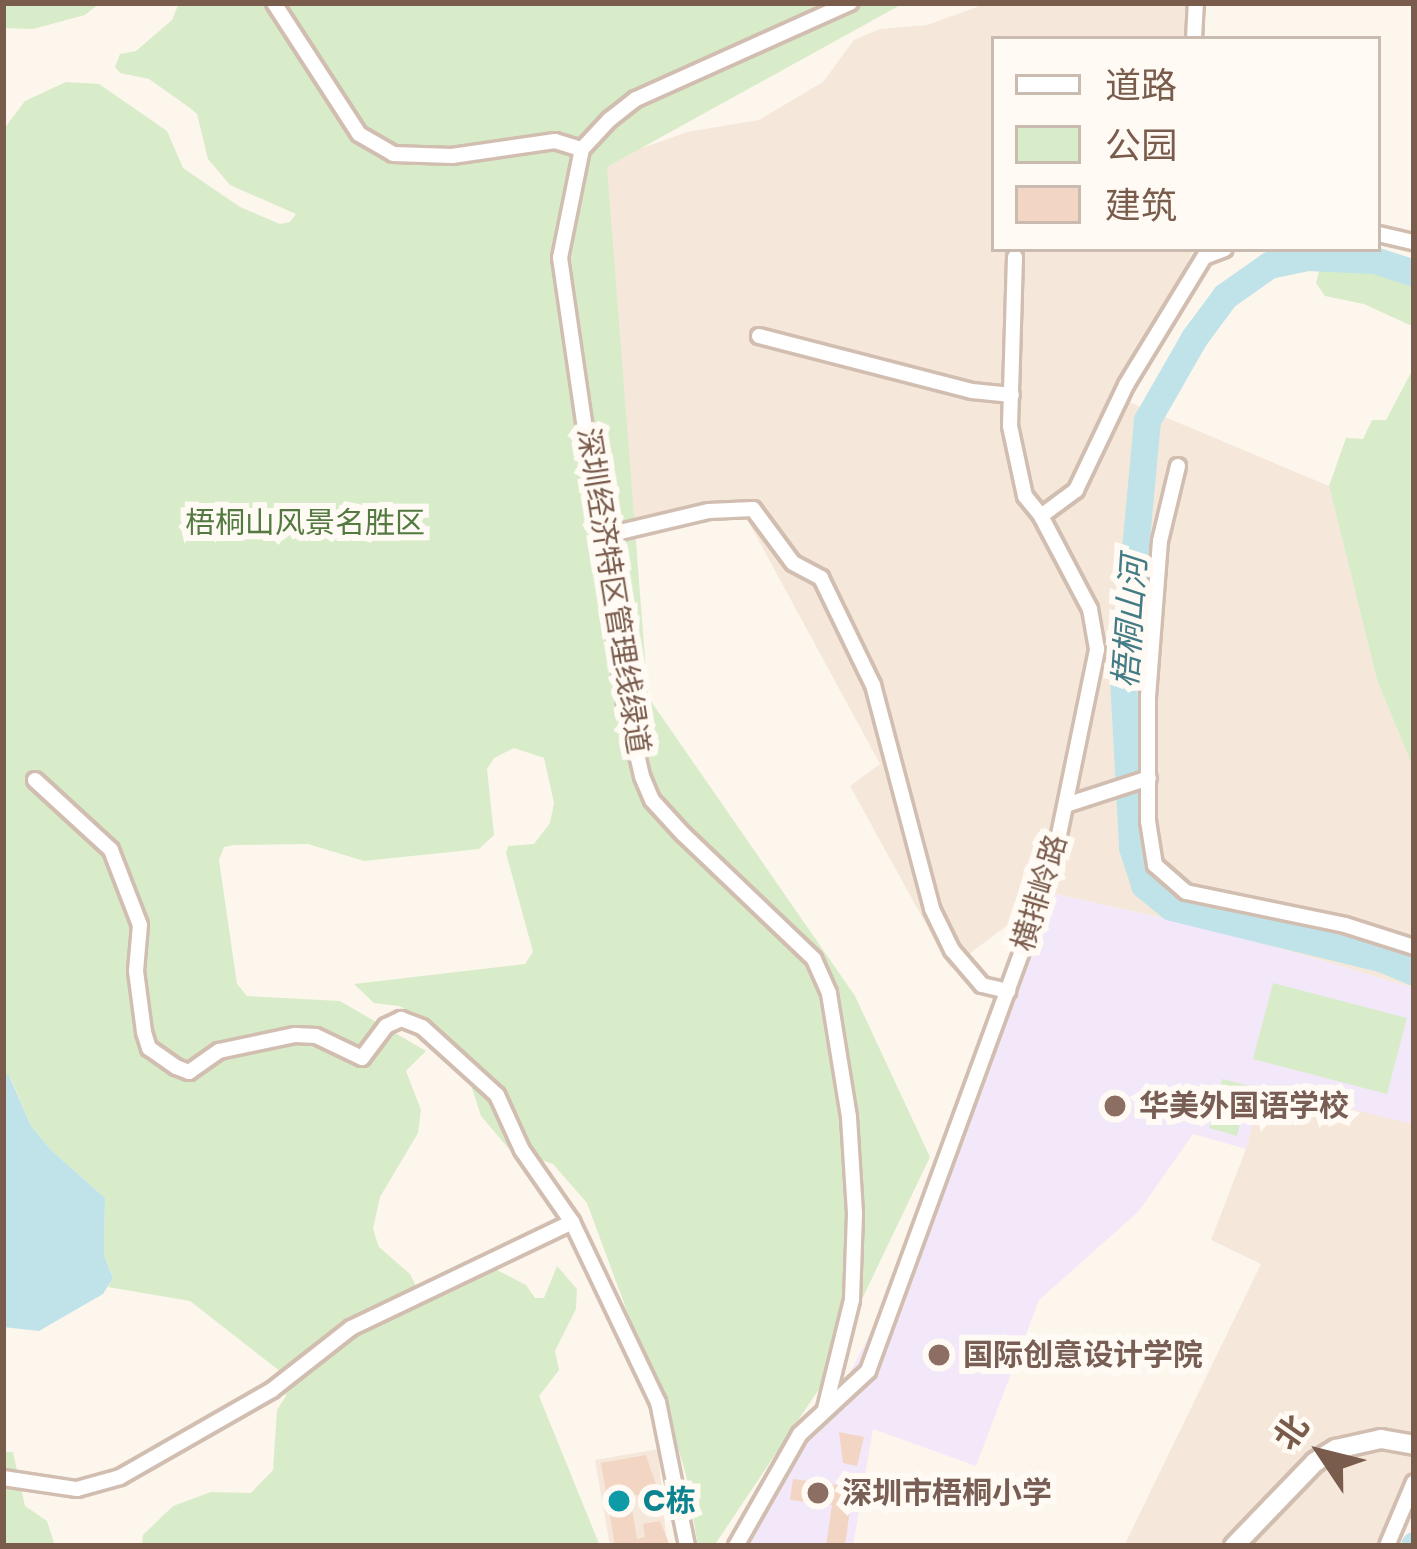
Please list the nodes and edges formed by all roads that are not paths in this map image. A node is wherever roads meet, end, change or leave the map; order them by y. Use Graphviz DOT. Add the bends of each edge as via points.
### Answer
graph roads {
  1 [pos="274,3"];
  2 [pos="850,3"];
  3 [pos="1196,3"];
  4 [pos="1194,36"];
  5 [pos="582,149"];
  6 [pos="1381,235"];
  7 [pos="1414,242"];
  8 [pos="1203,253"];
  9 [pos="1015,257"];
  10 [pos="759,336"];
  11 [pos="1012,395"];
  12 [pos="1178,466"];
  13 [pos="1041,516"];
  14 [pos="603,536"];
  15 [pos="1149,778"];
  16 [pos="35,779"];
  17 [pos="1066,805"];
  18 [pos="1414,947"];
  19 [pos="1008,991"];
  20 [pos="572,1222"];
  21 [pos="825,1409"];
  22 [pos="1414,1445"];
  23 [pos="3,1478"];
  24 [pos="1414,1482"];
  25 [pos="687,1546"];
  26 [pos="736,1546"];
  27 [pos="1234,1546"];
  28 [pos="1387,1546"];
  1 -- 5 [label="street" via="359,134 393,154 452,156 555,141"];
  2 -- 5 [label="street" via="636,99"];
  3 -- 4 [label="street"];
  5 -- 14 [label="street, 深圳经济特区管理线绿道" via="560,258"];
  6 -- 7 [label="street"];
  8 -- 13 [label="street" via="1076,490"];
  9 -- 11 [label="street, 横排岭路"];
  10 -- 11 [label="street"];
  11 -- 13 [label="street, 横排岭路" via="1015,465"];
  12 -- 15 [label="street" via="1160,541"];
  13 -- 17 [label="street, 横排岭路" via="1096,627"];
  14 -- 19 [label="street" via="753,509 793,563 821,578 873,685 932,909 982,985"];
  14 -- 21 [label="street, 深圳经济特区管理线绿道" via="625,703 652,800 814,959 829,993 850,1117 855,1213 852,1300"];
  15 -- 17 [label="street"];
  15 -- 18 [label="street" via="1150,850 1174,885"];
  16 -- 20 [label="street" via="111,850 134,898 149,1048 189,1072 219,1051 295,1036 316,1036 362,1058 386,1025 401,1019 422,1027 497,1095 522,1150"];
  17 -- 19 [label="street, 横排岭路"];
  19 -- 21 [label="street, 横排岭路" via="868,1370"];
  20 -- 23 [label="street" via="351,1328 272,1390 120,1477 76,1489"];
  20 -- 25 [label="street" via="658,1402"];
  21 -- 26 [label="street, 横排岭路" via="800,1434"];
  22 -- 27 [label="main road" via="1381,1439 1336,1449"];
  24 -- 28 [label="street"];
}
